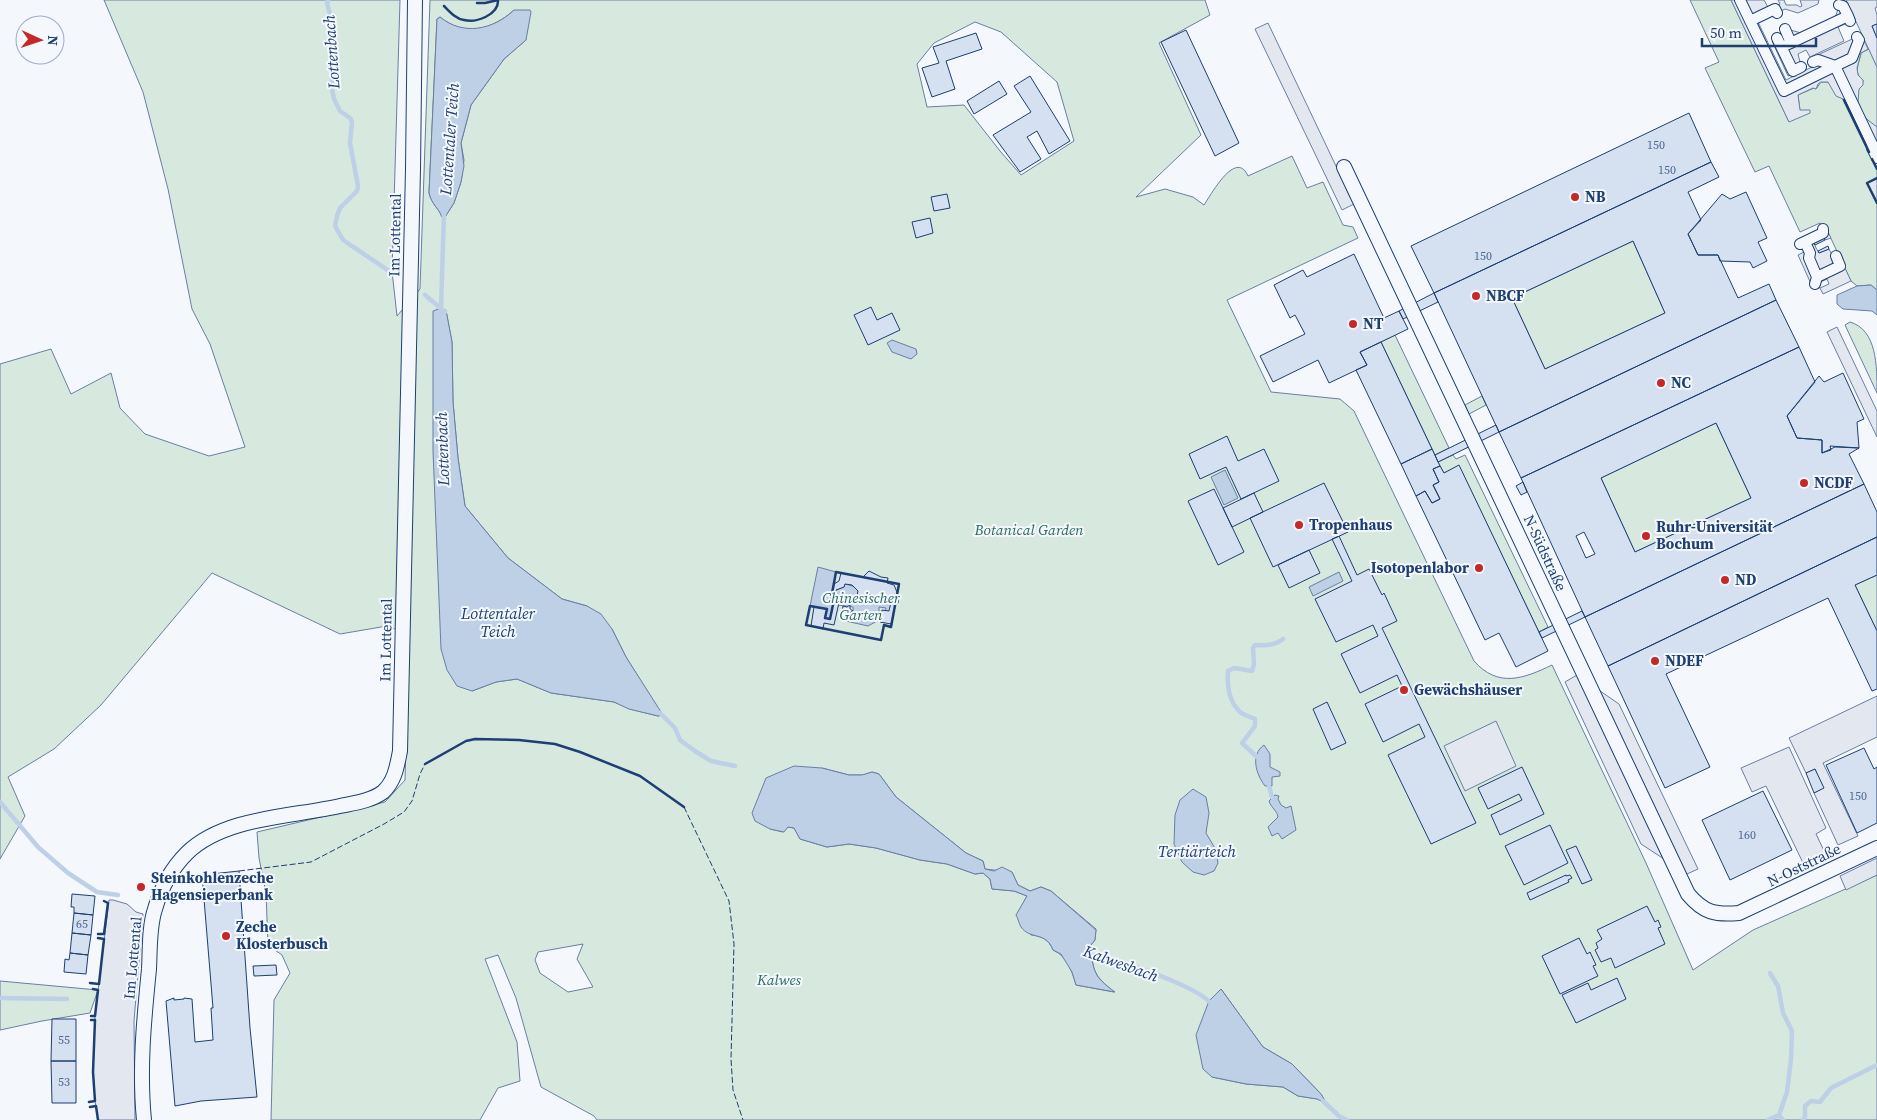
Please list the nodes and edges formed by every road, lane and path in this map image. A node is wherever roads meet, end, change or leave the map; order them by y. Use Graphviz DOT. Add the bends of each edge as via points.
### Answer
graph roads {
  1 [pos="415,0"];
  2 [pos="1740,0"];
  3 [pos="1842,4"];
  4 [pos="1777,13"];
  5 [pos="1750,21"];
  6 [pos="1857,36"];
  7 [pos="1813,62"];
  8 [pos="1835,66"];
  9 [pos="1801,67"];
  10 [pos="1844,86"];
  11 [pos="1840,97"];
  12 [pos="1875,147"];
  13 [pos="1877,158"];
  14 [pos="1344,167"];
  15 [pos="1823,229"];
  16 [pos="1836,256"];
  17 [pos="1877,848"];
  18 [pos="1746,911"];
  19 [pos="144,1120"];
  1 -- 19 [label="street, Im Lottental" via="397,768 389,785 374,797 228,828 204,839 174,869 154,910 142,1049"];
  2 -- 5 [label="street"];
  3 -- 9 [label="street" via="1845,20 1785,37 1793,71"];
  4 -- 5 [label="street" via="1775,9"];
  5 -- 8 [label="street" via="1784,91"];
  6 -- 8 [label="street" via="1859,40 1852,58"];
  7 -- 8 [label="street" via="1818,60"];
  8 -- 10 [label="street"];
  10 -- 11 [label="street"];
  10 -- 12 [label="street"];
  12 -- 13 [label="street" via="1872,148"];
  14 -- 18 [label="street, N-Südstraße" via="1688,894 1697,905 1719,914"];
  15 -- 16 [label="street" via="1823,233 1802,243 1810,254 1816,280 1840,266"];
  17 -- 18 [label="street, N-Oststraße"];
}
